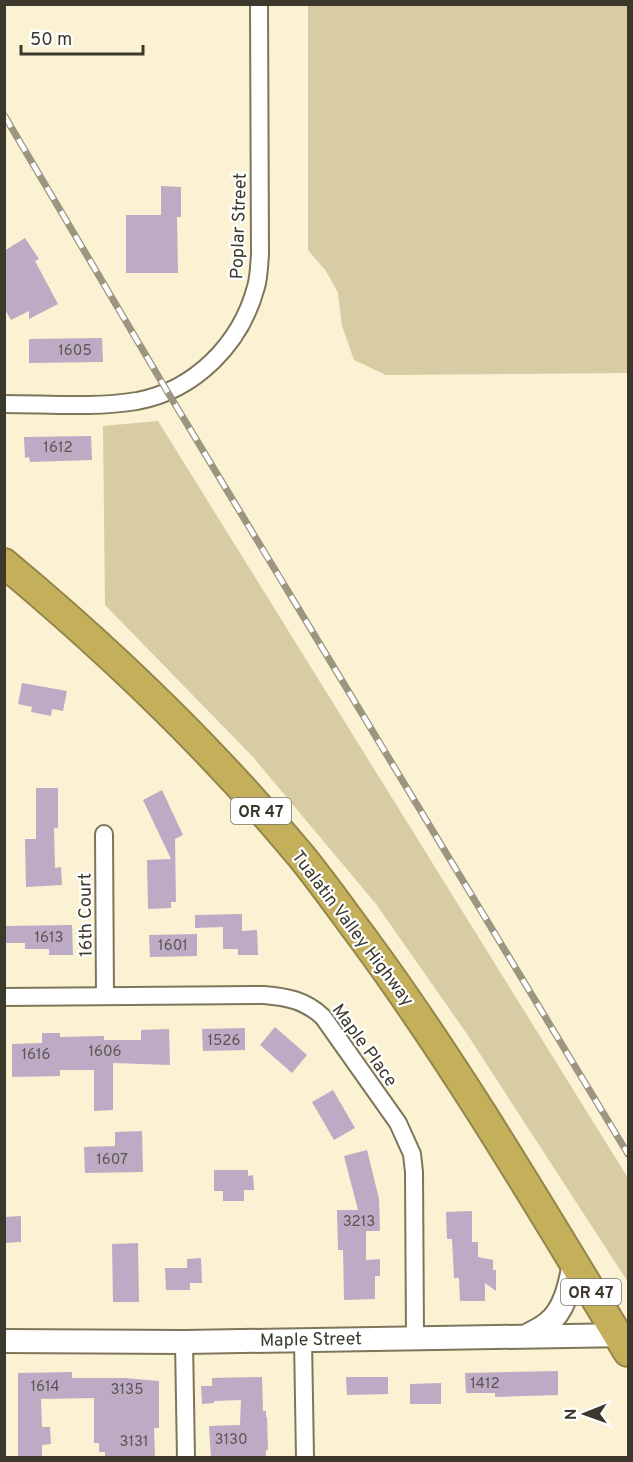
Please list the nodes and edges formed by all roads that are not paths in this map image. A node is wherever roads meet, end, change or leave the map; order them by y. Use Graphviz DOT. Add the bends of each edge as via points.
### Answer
graph roads {
  1 [pos="259,4"];
  2 [pos="4,404"];
  3 [pos="4,563"];
  4 [pos="104,834"];
  5 [pos="105,996"];
  6 [pos="4,998"];
  7 [pos="574,1264"];
  8 [pos="527,1336"];
  9 [pos="415,1338"];
  10 [pos="303,1340"];
  11 [pos="4,1341"];
  12 [pos="625,1341"];
  13 [pos="184,1342"];
  14 [pos="186,1458"];
  15 [pos="305,1458"];
  1 -- 2 [label="street, Poplar Street" via="260,255 257,286 240,327 208,367 182,385 152,397 117,403"];
  3 -- 7 [label="highway, Tualatin Valley Highway / OR 47" via="128,671 225,770 301,856 427,1028"];
  4 -- 5 [label="street, 16th Court"];
  5 -- 6 [label="street, Maple Place"];
  5 -- 9 [label="street, Maple Place" via="280,997 305,1003 323,1017 398,1123 412,1154"];
  7 -- 8 [label="street" via="566,1297 555,1316 549,1324"];
  7 -- 12 [label="highway, Tualatin Valley Highway / OR 47"];
  8 -- 9 [label="street, Maple Street"];
  8 -- 12 [label="street, Maple Street"];
  9 -- 10 [label="street, Maple Street"];
  10 -- 13 [label="street, Maple Street"];
  10 -- 15 [label="street"];
  11 -- 13 [label="street, Maple Street"];
  13 -- 14 [label="street"];
}
